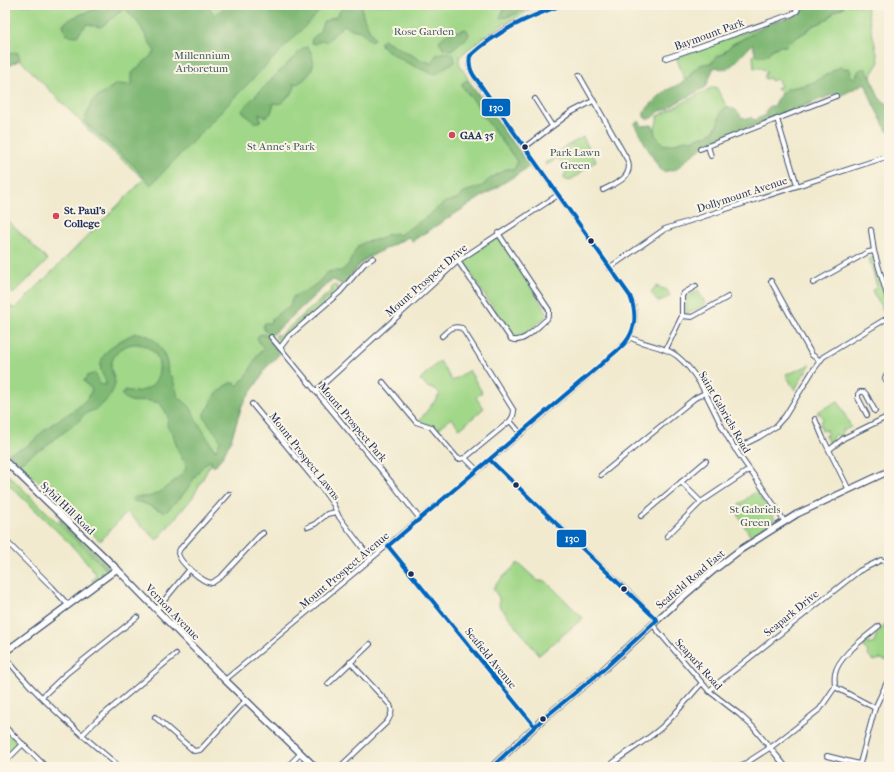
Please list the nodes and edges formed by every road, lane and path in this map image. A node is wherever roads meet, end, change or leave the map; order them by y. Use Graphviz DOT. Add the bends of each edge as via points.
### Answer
graph roads {
  1 [pos="562,5"];
  2 [pos="799,5"];
  3 [pos="666,58"];
  4 [pos="579,75"];
  5 [pos="836,96"];
  6 [pos="535,99"];
  7 [pos="593,101"];
  8 [pos="824,101"];
  9 [pos="826,106"];
  10 [pos="776,119"];
  11 [pos="552,126"];
  12 [pos="525,146"];
  13 [pos="708,146"];
  14 [pos="700,149"];
  15 [pos="711,156"];
  16 [pos="889,156"];
  17 [pos="797,185"];
  18 [pos="603,190"];
  19 [pos="558,195"];
  20 [pos="871,230"];
  21 [pos="498,233"];
  22 [pos="874,251"];
  23 [pos="374,258"];
  24 [pos="458,261"];
  25 [pos="609,268"];
  26 [pos="771,281"];
  27 [pos="813,283"];
  28 [pos="696,286"];
  29 [pos="728,297"];
  30 [pos="889,302"];
  31 [pos="682,316"];
  32 [pos="889,317"];
  33 [pos="442,336"];
  34 [pos="271,337"];
  35 [pos="630,337"];
  36 [pos="280,348"];
  37 [pos="666,349"];
  38 [pos="819,360"];
  39 [pos="889,373"];
  40 [pos="383,382"];
  41 [pos="889,386"];
  42 [pos="316,391"];
  43 [pos="705,392"];
  44 [pos="252,404"];
  45 [pos="875,410"];
  46 [pos="867,415"];
  47 [pos="889,416"];
  48 [pos="815,419"];
  49 [pos="510,421"];
  50 [pos="521,434"];
  51 [pos="735,449"];
  52 [pos="829,450"];
  53 [pos="465,458"];
  54 [pos="490,460"];
  55 [pos="5,461"];
  56 [pos="706,461"];
  57 [pos="475,468"];
  58 [pos="749,470"];
  59 [pos="889,471"];
  60 [pos="601,475"];
  61 [pos="681,482"];
  62 [pos="849,490"];
  63 [pos="229,494"];
  64 [pos="701,502"];
  65 [pos="336,512"];
  66 [pos="641,516"];
  67 [pos="420,519"];
  68 [pos="784,521"];
  69 [pos="308,527"];
  70 [pos="263,533"];
  71 [pos="667,536"];
  72 [pos="5,540"];
  73 [pos="388,546"];
  74 [pos="371,559"];
  75 [pos="889,563"];
  76 [pos="117,569"];
  77 [pos="190,569"];
  78 [pos="68,605"];
  79 [pos="157,609"];
  80 [pos="137,617"];
  81 [pos="655,622"];
  82 [pos="880,626"];
  83 [pos="370,644"];
  84 [pos="5,652"];
  85 [pos="176,654"];
  86 [pos="5,657"];
  87 [pos="350,662"];
  88 [pos="889,678"];
  89 [pos="225,680"];
  90 [pos="702,683"];
  91 [pos="328,684"];
  92 [pos="835,687"];
  93 [pos="709,691"];
  94 [pos="42,697"];
  95 [pos="246,700"];
  96 [pos="875,708"];
  97 [pos="156,717"];
  98 [pos="536,726"];
  99 [pos="5,727"];
  100 [pos="82,735"];
  101 [pos="22,744"];
  102 [pos="770,747"];
  103 [pos="301,753"];
  104 [pos="827,756"];
  105 [pos="5,762"];
  106 [pos="609,766"];
  107 [pos="859,766"];
  108 [pos="46,767"];
  109 [pos="120,767"];
  110 [pos="287,767"];
  111 [pos="315,767"];
  112 [pos="340,767"];
  113 [pos="492,767"];
  114 [pos="740,767"];
  115 [pos="786,767"];
  1 -- 12 [label="street" via="508,26 475,50 468,61 471,71"];
  2 -- 3 [label="street, Baymount Park" via="797,11 792,14"];
  4 -- 7 [label="street"];
  5 -- 8 [label="street"];
  6 -- 11 [label="street"];
  7 -- 11 [label="street"];
  7 -- 18 [label="street" via="630,168 625,177"];
  8 -- 9 [label="street"];
  8 -- 10 [label="street"];
  10 -- 13 [label="street"];
  10 -- 17 [label="street"];
  11 -- 12 [label="street"];
  12 -- 19 [label="street"];
  13 -- 14 [label="street"];
  13 -- 15 [label="street"];
  16 -- 17 [label="street, Dollymount Avenue"];
  17 -- 25 [label="street, Dollymount Avenue" via="665,229"];
  19 -- 21 [label="street, Mount Prospect Drive"];
  19 -- 25 [label="street"];
  20 -- 22 [label="street"];
  21 -- 24 [label="street, Mount Prospect Drive"];
  21 -- 24 [label="street" via="549,310 547,319 522,340 511,339"];
  22 -- 27 [label="street"];
  22 -- 30 [label="street"];
  23 -- 36 [label="street" via="364,264 340,292 289,336"];
  24 -- 42 [label="street, Mount Prospect Drive"];
  25 -- 35 [label="street" via="630,296 634,306 634,324"];
  26 -- 38 [label="street" via="812,355"];
  28 -- 31 [label="street" via="682,296"];
  29 -- 31 [label="street" via="692,317"];
  31 -- 37 [label="street"];
  32 -- 38 [label="street"];
  33 -- 49 [label="street" via="451,327 462,328 514,411"];
  34 -- 36 [label="street, Mount Prospect Park"];
  35 -- 37 [label="street, Saint Gabriels Road" via="638,342"];
  35 -- 50 [label="street, Mount Prospect Avenue"];
  36 -- 42 [label="street, Mount Prospect Park"];
  37 -- 43 [label="street, Saint Gabriels Road" via="686,364"];
  38 -- 51 [label="street" via="786,416 775,427"];
  39 -- 41 [label="street" via="885,378"];
  40 -- 53 [label="street" via="416,422 431,427 458,458"];
  42 -- 67 [label="street, Mount Prospect Park"];
  43 -- 51 [label="street, Saint Gabriels Road"];
  43 -- 60 [label="street"];
  44 -- 65 [label="street, Mount Prospect Lawns" via="323,490"];
  45 -- 46 [label="street" via="866,394 860,392 858,396"];
  47 -- 52 [label="street" via="844,438"];
  48 -- 52 [label="street"];
  49 -- 50 [label="street"];
  49 -- 53 [label="street"];
  50 -- 54 [label="street, Mount Prospect Avenue"];
  51 -- 58 [label="street, Saint Gabriels Road"];
  52 -- 62 [label="street"];
  53 -- 57 [label="street"];
  54 -- 67 [label="street, Mount Prospect Avenue"];
  54 -- 81 [label="street, Seapark Road" via="637,600"];
  55 -- 76 [label="street, Sybil Hill Road"];
  56 -- 61 [label="street"];
  58 -- 64 [label="street"];
  58 -- 68 [label="street, Saint Gabriels Road"];
  59 -- 62 [label="street, Seafield Road East"];
  61 -- 64 [label="street"];
  61 -- 66 [label="street"];
  62 -- 68 [label="street, Seafield Road East"];
  63 -- 77 [label="street" via="180,549 178,557"];
  64 -- 71 [label="street"];
  65 -- 69 [label="street" via="327,514"];
  65 -- 74 [label="street, Mount Prospect Lawns"];
  67 -- 73 [label="street, Mount Prospect Avenue"];
  68 -- 81 [label="street, Seafield Road East" via="719,566"];
  70 -- 77 [label="street" via="214,582 205,581"];
  72 -- 78 [label="street"];
  73 -- 74 [label="street, Mount Prospect Avenue"];
  73 -- 98 [label="street, Seafield Avenue"];
  74 -- 89 [label="street, Mount Prospect Avenue"];
  75 -- 93 [label="street, Seapark Drive" via="881,560 859,571"];
  76 -- 78 [label="street"];
  76 -- 79 [label="street, Vernon Avenue"];
  77 -- 79 [label="street"];
  78 -- 84 [label="street"];
  79 -- 89 [label="street, Vernon Avenue"];
  80 -- 94 [label="street" via="66,674"];
  81 -- 90 [label="street, Seapark Road"];
  81 -- 98 [label="street, Seafield Road East"];
  82 -- 92 [label="street" via="838,664"];
  83 -- 87 [label="street"];
  85 -- 100 [label="street"];
  86 -- 94 [label="street"];
  87 -- 91 [label="street"];
  87 -- 112 [label="street" via="390,705 392,711 387,722"];
  88 -- 96 [label="street"];
  89 -- 95 [label="street, Vernon Avenue"];
  90 -- 93 [label="street, Seapark Road"];
  90 -- 106 [label="street" via="662,726"];
  92 -- 96 [label="street"];
  92 -- 102 [label="street" via="820,709"];
  93 -- 102 [label="street, Seapark Road" via="739,714"];
  94 -- 100 [label="street"];
  95 -- 97 [label="street" via="200,750 194,751"];
  95 -- 103 [label="street, Vernon Avenue"];
  96 -- 107 [label="street"];
  98 -- 113 [label="street, Seafield Road East"];
  99 -- 101 [label="street"];
  100 -- 109 [label="street"];
  101 -- 105 [label="street"];
  101 -- 108 [label="street"];
  102 -- 114 [label="street"];
  102 -- 115 [label="street, Seapark Road"];
  103 -- 110 [label="street"];
  103 -- 111 [label="street, Vernon Avenue"];
  104 -- 107 [label="street"];
}
